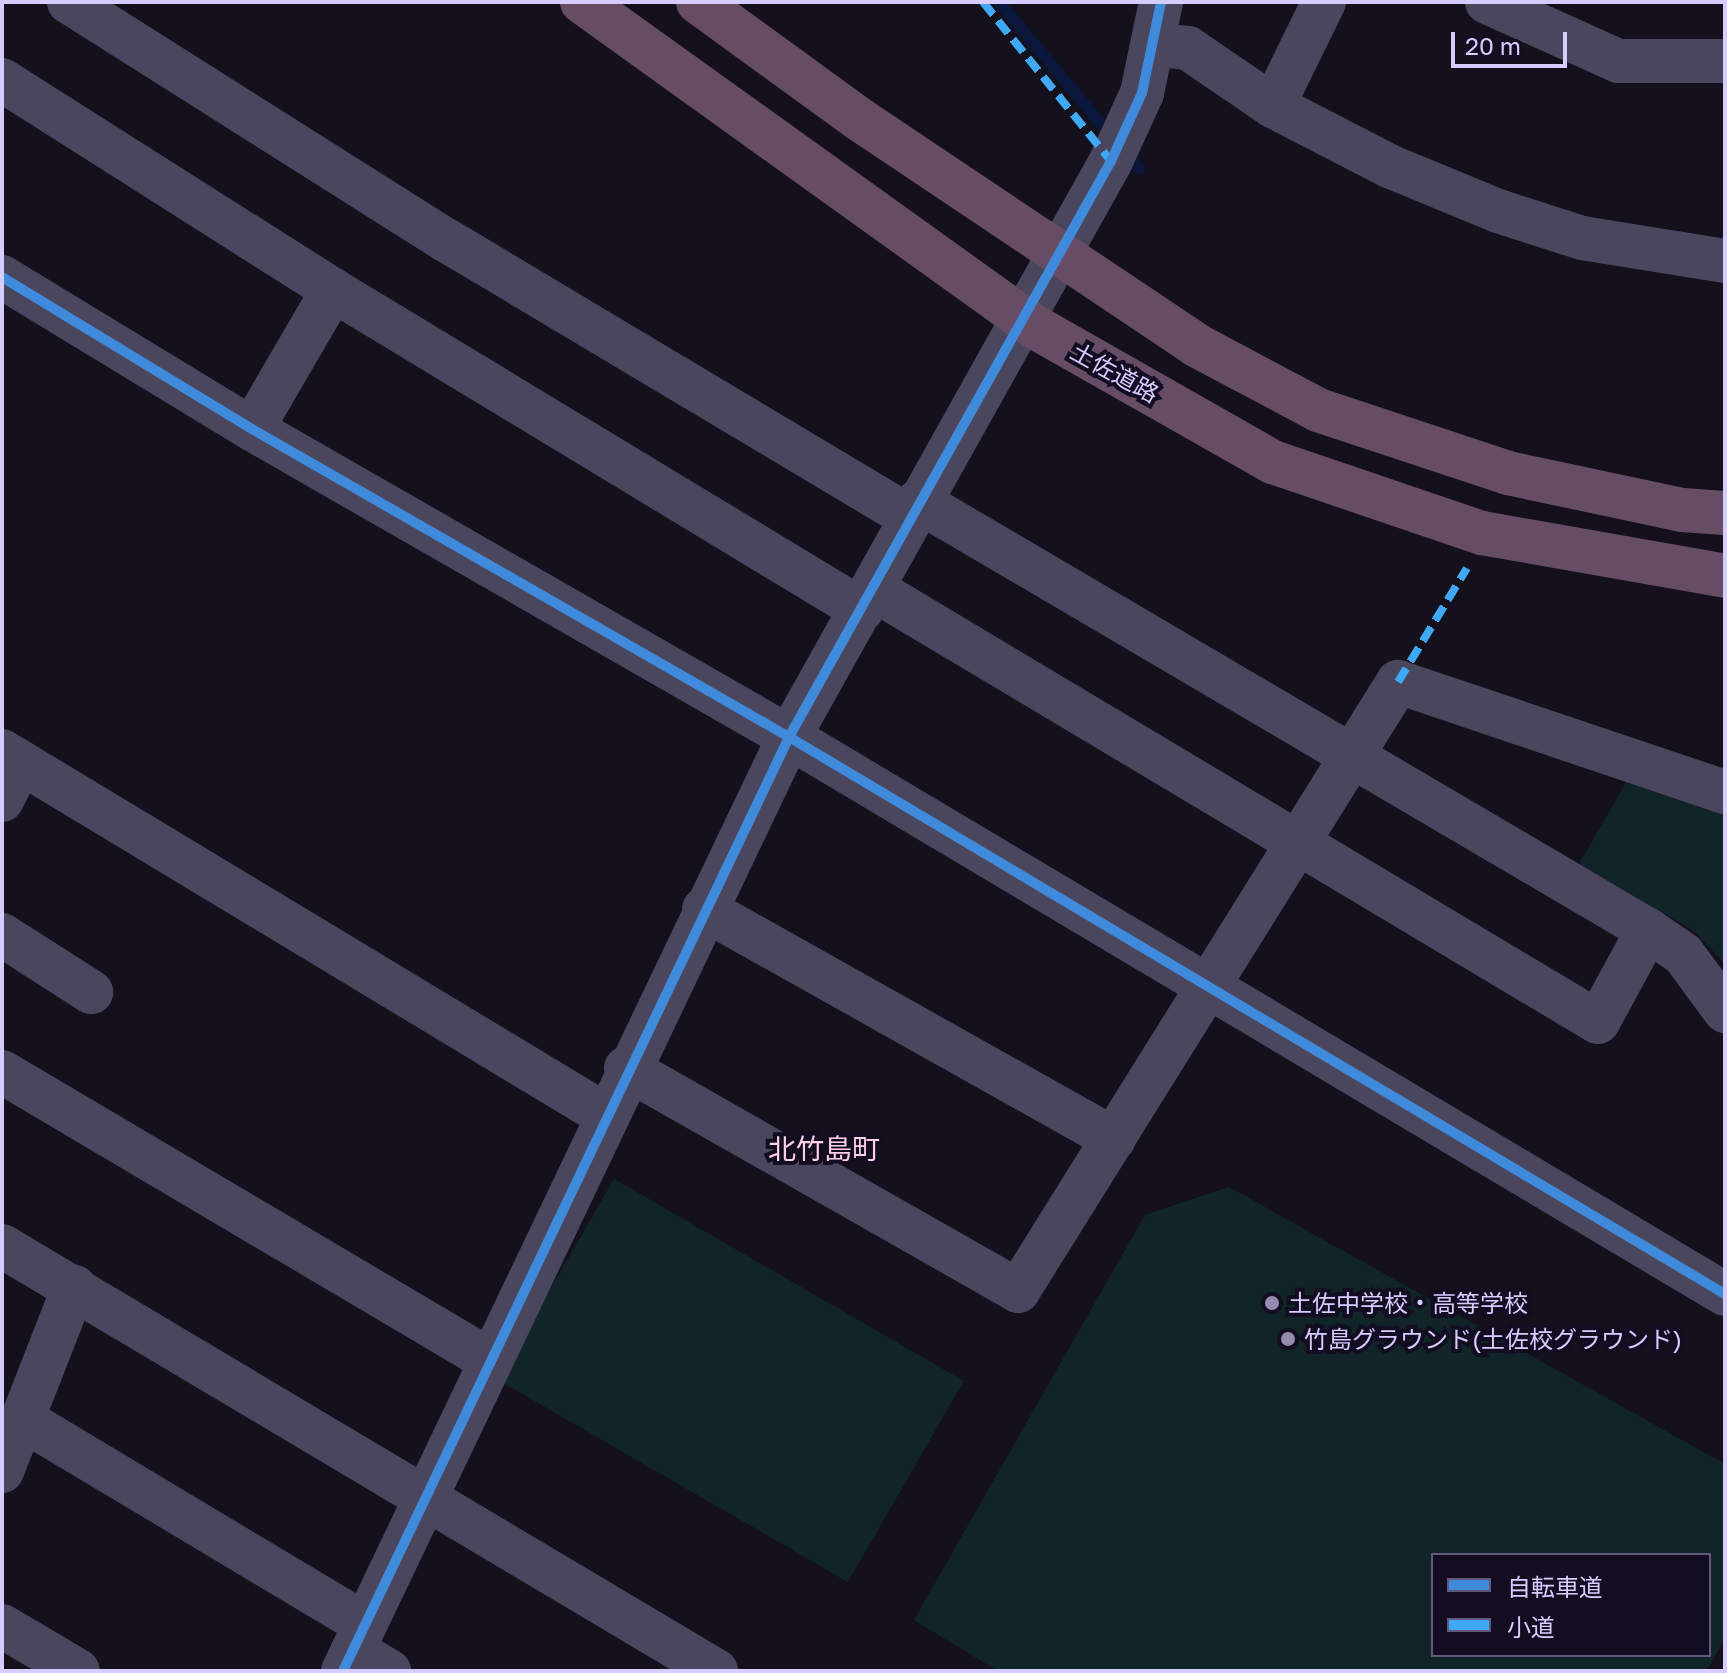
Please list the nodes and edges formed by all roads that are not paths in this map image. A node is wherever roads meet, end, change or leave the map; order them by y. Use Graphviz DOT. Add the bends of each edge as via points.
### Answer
graph roads {
  1 [pos="69,2"];
  2 [pos="582,2"];
  3 [pos="698,2"];
  4 [pos="1161,2"];
  5 [pos="1324,2"];
  6 [pos="1487,2"];
  7 [pos="1155,45"];
  8 [pos="1725,61"];
  9 [pos="2,80"];
  10 [pos="1273,106"];
  11 [pos="1059,253"];
  12 [pos="1725,261"];
  13 [pos="2,277"];
  14 [pos="333,290"];
  15 [pos="1022,318"];
  16 [pos="252,429"];
  17 [pos="914,509"];
  18 [pos="1725,513"];
  19 [pos="1725,576"];
  20 [pos="867,600"];
  21 [pos="789,737"];
  22 [pos="1352,758"];
  23 [pos="8,771"];
  24 [pos="1725,792"];
  25 [pos="1301,843"];
  26 [pos="704,909"];
  27 [pos="1648,930"];
  28 [pos="2,935"];
  29 [pos="1210,986"];
  30 [pos="91,992"];
  31 [pos="1725,1011"];
  32 [pos="626,1068"];
  33 [pos="2,1072"];
  34 [pos="607,1116"];
  35 [pos="1114,1139"];
  36 [pos="2,1246"];
  37 [pos="74,1287"];
  38 [pos="1725,1294"];
  39 [pos="491,1361"];
  40 [pos="22,1419"];
  41 [pos="2,1471"];
  42 [pos="426,1497"];
  43 [pos="2,1626"];
  44 [pos="362,1654"];
  45 [pos="78,1671"];
  46 [pos="716,1671"];
  1 -- 17 [label="street" via="446,240"];
  2 -- 15 [label="highway, 土佐道路"];
  3 -- 11 [label="highway" via="859,119"];
  4 -- 7 [label="street"];
  5 -- 10 [label="street"];
  6 -- 8 [label="street" via="1618,61"];
  7 -- 10 [label="street" via="1188,48"];
  7 -- 11 [label="street" via="1142,93 1118,147"];
  9 -- 14 [label="street"];
  10 -- 12 [label="street" via="1389,166 1498,211 1582,238"];
  11 -- 15 [label="street"];
  11 -- 18 [label="highway" via="1196,345 1318,410 1508,473 1682,510"];
  13 -- 16 [label="street"];
  14 -- 16 [label="street"];
  14 -- 20 [label="street"];
  15 -- 17 [label="street"];
  15 -- 19 [label="highway, 土佐道路" via="1273,462 1482,533"];
  16 -- 21 [label="street"];
  17 -- 20 [label="street"];
  17 -- 22 [label="street"];
  20 -- 21 [label="street"];
  20 -- 25 [label="street"];
  21 -- 26 [label="street"];
  21 -- 29 [label="street"];
  22 -- 24 [label="street" via="1398,682"];
  22 -- 25 [label="street"];
  22 -- 27 [label="street"];
  23 -- 34 [label="street"];
  25 -- 27 [label="street" via="1598,1022"];
  25 -- 29 [label="street"];
  26 -- 32 [label="street"];
  26 -- 35 [label="street"];
  27 -- 31 [label="street" via="1683,954"];
  28 -- 30 [label="street"];
  29 -- 35 [label="street"];
  29 -- 38 [label="street"];
  32 -- 34 [label="street"];
  32 -- 35 [label="street" via="1018,1291"];
  33 -- 39 [label="street"];
  34 -- 39 [label="street"];
  36 -- 37 [label="street"];
  37 -- 40 [label="street"];
  37 -- 42 [label="street"];
  39 -- 42 [label="street"];
  40 -- 41 [label="street"];
  40 -- 44 [label="street"];
  42 -- 44 [label="street"];
  42 -- 46 [label="street"];
  43 -- 45 [label="street"];
}
